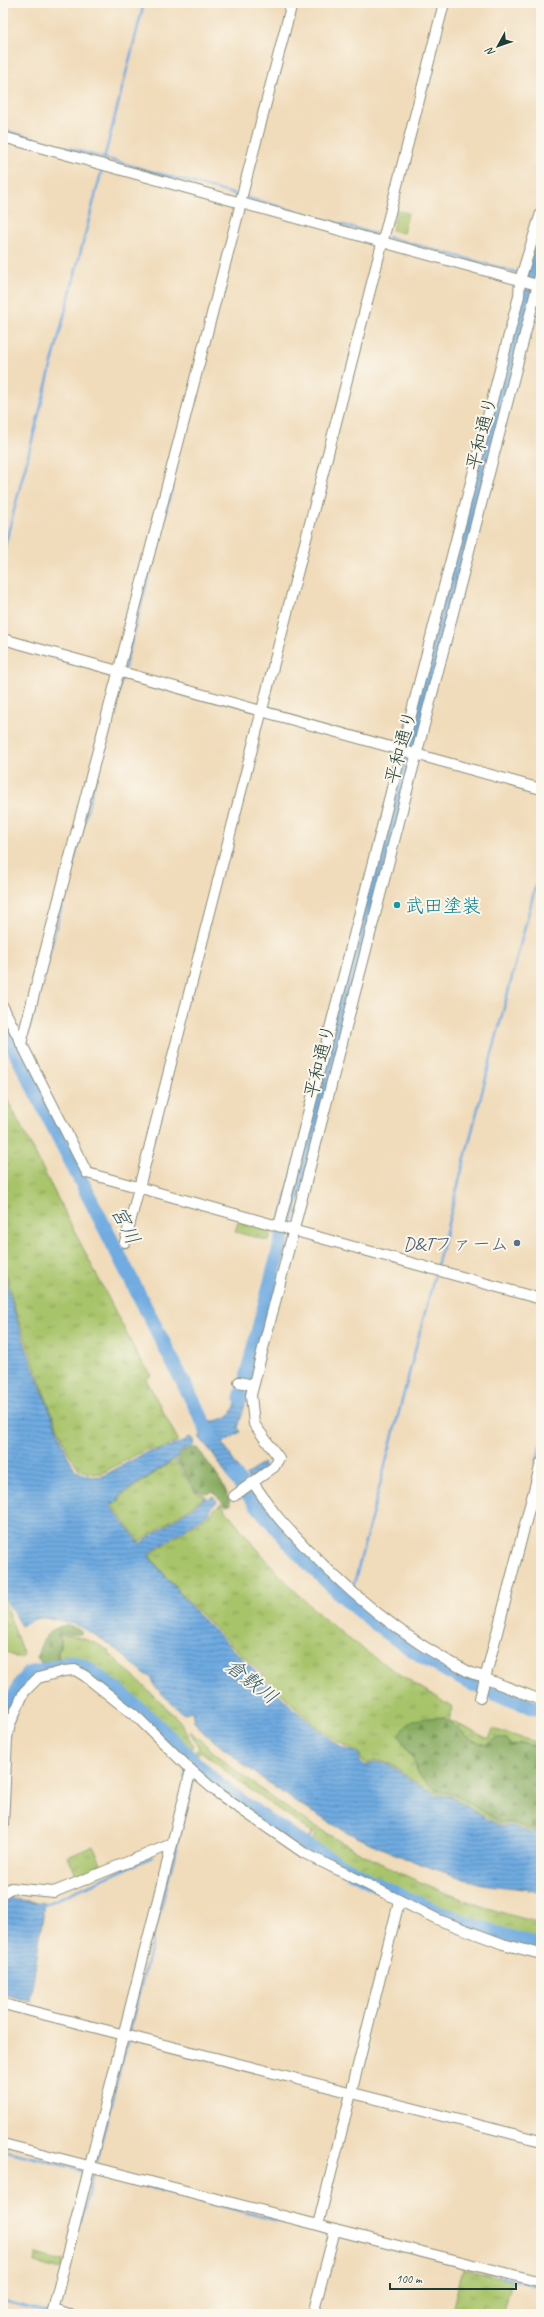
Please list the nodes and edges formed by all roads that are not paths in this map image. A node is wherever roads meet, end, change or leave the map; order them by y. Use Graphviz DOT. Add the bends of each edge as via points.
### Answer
graph roads {
  1 [pos="292,3"];
  2 [pos="444,3"];
  3 [pos="3,137"];
  4 [pos="241,200"];
  5 [pos="541,213"];
  6 [pos="383,238"];
  7 [pos="522,277"];
  8 [pos="539,281"];
  9 [pos="3,639"];
  10 [pos="121,672"];
  11 [pos="264,712"];
  12 [pos="402,750"];
  13 [pos="415,753"];
  14 [pos="541,789"];
  15 [pos="3,1007"];
  16 [pos="23,1046"];
  17 [pos="142,1188"];
  18 [pos="286,1228"];
  19 [pos="125,1242"];
  20 [pos="541,1298"];
  21 [pos="239,1382"];
  22 [pos="252,1385"];
  23 [pos="541,1463"];
  24 [pos="251,1484"];
  25 [pos="236,1495"];
  26 [pos="484,1678"];
  27 [pos="481,1697"];
  28 [pos="541,1700"];
  29 [pos="191,1770"];
  30 [pos="3,1825"];
  31 [pos="172,1844"];
  32 [pos="5,1889"];
  33 [pos="399,1902"];
  34 [pos="541,1954"];
  35 [pos="3,2004"];
  36 [pos="124,2036"];
  37 [pos="351,2089"];
  38 [pos="541,2141"];
  39 [pos="3,2144"];
  40 [pos="90,2170"];
  41 [pos="318,2225"];
  42 [pos="334,2233"];
  43 [pos="541,2282"];
  44 [pos="55,2311"];
  45 [pos="69,2314"];
  46 [pos="313,2314"];
  1 -- 4 [label="street"];
  2 -- 6 [label="street"];
  3 -- 4 [label="street"];
  4 -- 6 [label="street"];
  4 -- 10 [label="street"];
  5 -- 7 [label="street"];
  6 -- 7 [label="street"];
  6 -- 11 [label="street"];
  7 -- 8 [label="street"];
  7 -- 12 [label="street"];
  8 -- 13 [label="street, 平和通り"];
  9 -- 10 [label="street"];
  10 -- 11 [label="street"];
  10 -- 16 [label="street"];
  11 -- 12 [label="street"];
  11 -- 17 [label="street"];
  12 -- 13 [label="street"];
  12 -- 18 [label="street"];
  13 -- 14 [label="street"];
  13 -- 18 [label="street, 平和通り"];
  15 -- 16 [label="street"];
  16 -- 17 [label="street" via="87,1173"];
  17 -- 18 [label="street"];
  17 -- 19 [label="street"];
  18 -- 20 [label="street"];
  18 -- 22 [label="street"];
  21 -- 22 [label="street"];
  22 -- 24 [label="street" via="252,1419 279,1458 274,1467"];
  23 -- 26 [label="street"];
  24 -- 25 [label="street"];
  24 -- 26 [label="street" via="283,1524 352,1591 410,1636"];
  26 -- 27 [label="street"];
  26 -- 28 [label="street"];
  29 -- 30 [label="street" via="158,1736 85,1676 75,1670 38,1678 24,1692 8,1732"];
  29 -- 31 [label="street"];
  29 -- 33 [label="street" via="219,1794 288,1843 324,1865"];
  31 -- 32 [label="street" via="54,1892"];
  31 -- 36 [label="street"];
  33 -- 34 [label="street" via="470,1932"];
  33 -- 37 [label="street"];
  35 -- 36 [label="street"];
  36 -- 37 [label="street"];
  36 -- 40 [label="street"];
  37 -- 38 [label="street"];
  37 -- 41 [label="street"];
  39 -- 40 [label="street"];
  40 -- 41 [label="street"];
  40 -- 44 [label="street"];
  41 -- 42 [label="street"];
  42 -- 43 [label="street"];
  42 -- 46 [label="street"];
  44 -- 45 [label="street"];
}
